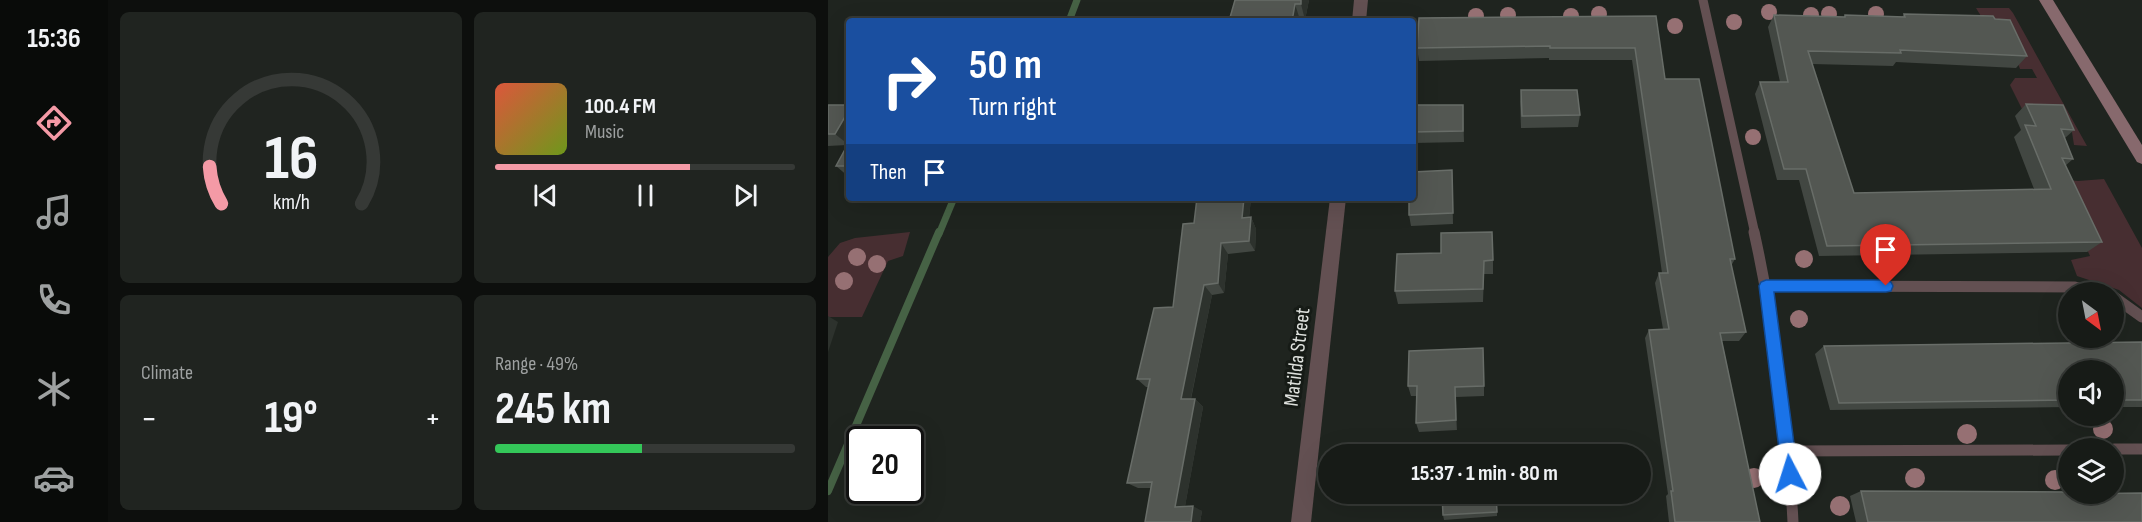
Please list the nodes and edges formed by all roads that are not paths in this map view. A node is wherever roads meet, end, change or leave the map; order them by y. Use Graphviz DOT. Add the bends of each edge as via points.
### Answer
graph roads {
  1 [pos="1361,0"];
  2 [pos="1703,0"];
  3 [pos="2046,0"];
  4 [pos="1359,18"];
  5 [pos="2142,158"];
  6 [pos="1338,201"];
  7 [pos="1766,286"];
  8 [pos="2058,286"];
  9 [pos="2124,304"];
  10 [pos="2142,317"];
  11 [pos="2124,449"];
  12 [pos="2142,449"];
  13 [pos="2058,450"];
  14 [pos="1789,451"];
  15 [pos="1301,522"];
  16 [pos="1793,522"];
  1 -- 4 [label="street"];
  2 -- 7 [label="lane"];
  3 -- 5 [label="main road"];
  6 -- 15 [label="street, Matilda Street"];
  7 -- 8 [label="lane"];
  7 -- 14 [label="lane"];
  9 -- 10 [label="lane"];
  11 -- 12 [label="lane"];
  13 -- 14 [label="lane"];
  14 -- 16 [label="lane"];
}
